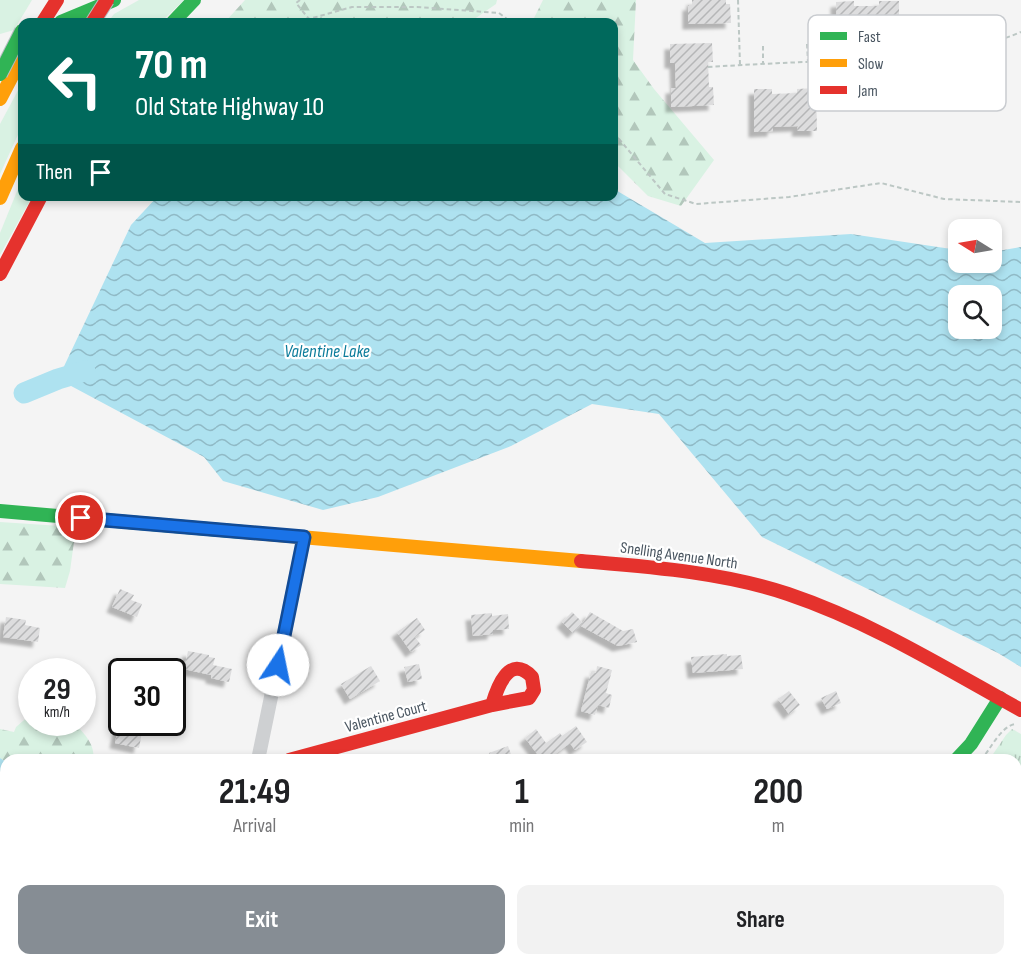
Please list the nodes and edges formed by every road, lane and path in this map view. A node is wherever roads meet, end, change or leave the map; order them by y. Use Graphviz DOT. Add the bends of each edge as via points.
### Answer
graph roads {
  1 [pos="41,0"];
  2 [pos="57,0"];
  3 [pos="106,0"];
  4 [pos="114,0"];
  5 [pos="194,0"];
  6 [pos="300,0"];
  7 [pos="738,0"];
  8 [pos="37,18"];
  9 [pos="38,18"];
  10 [pos="71,18"];
  11 [pos="95,18"];
  12 [pos="177,18"];
  13 [pos="308,18"];
  14 [pos="313,18"];
  15 [pos="506,18"];
  16 [pos="1021,32"];
  17 [pos="18,38"];
  18 [pos="1006,38"];
  19 [pos="18,39"];
  20 [pos="807,44"];
  21 [pos="0,45"];
  22 [pos="763,46"];
  23 [pos="808,62"];
  24 [pos="763,64"];
  25 [pos="18,65"];
  26 [pos="740,65"];
  27 [pos="708,67"];
  28 [pos="0,74"];
  29 [pos="0,99"];
  30 [pos="618,138"];
  31 [pos="18,157"];
  32 [pos="0,198"];
  33 [pos="38,201"];
  34 [pos="1021,202"];
  35 [pos="0,274"];
  36 [pos="0,511"];
  37 [pos="304,537"];
  38 [pos="1000,698"];
  39 [pos="492,705"];
  40 [pos="1021,710"];
  41 [pos="1021,727"];
  42 [pos="259,754"];
  43 [pos="311,754"];
  44 [pos="962,754"];
  45 [pos="986,754"];
  1 -- 8 [label="main road"];
  2 -- 9 [label="main road"];
  3 -- 11 [label="main road, bridge"];
  4 -- 10 [label="main road"];
  5 -- 12 [label="main road"];
  6 -- 13 [label="path" via="297,3"];
  7 -- 26 [label="path"];
  14 -- 15 [label="path" via="352,7 417,7 500,13"];
  16 -- 18 [label="path"];
  17 -- 21 [label="main road"];
  19 -- 28 [label="main road, bridge"];
  20 -- 23 [label="path"];
  22 -- 24 [label="path"];
  23 -- 24 [label="path"];
  24 -- 26 [label="path"];
  25 -- 29 [label="main road"];
  26 -- 27 [label="path"];
  30 -- 34 [label="path" via="664,194 696,204 881,183 944,200"];
  31 -- 32 [label="main road"];
  33 -- 35 [label="main road"];
  36 -- 37 [label="main road, Snelling Avenue North"];
  37 -- 38 [label="main road, Snelling Avenue North" via="711,575 788,595 866,626"];
  37 -- 42 [label="street"];
  38 -- 40 [label="main road, Snelling Avenue North"];
  38 -- 44 [label="main road"];
  39 -- 43 [label="main road, Valentine Court"];
  41 -- 45 [label="path" via="1009,725"];
}
